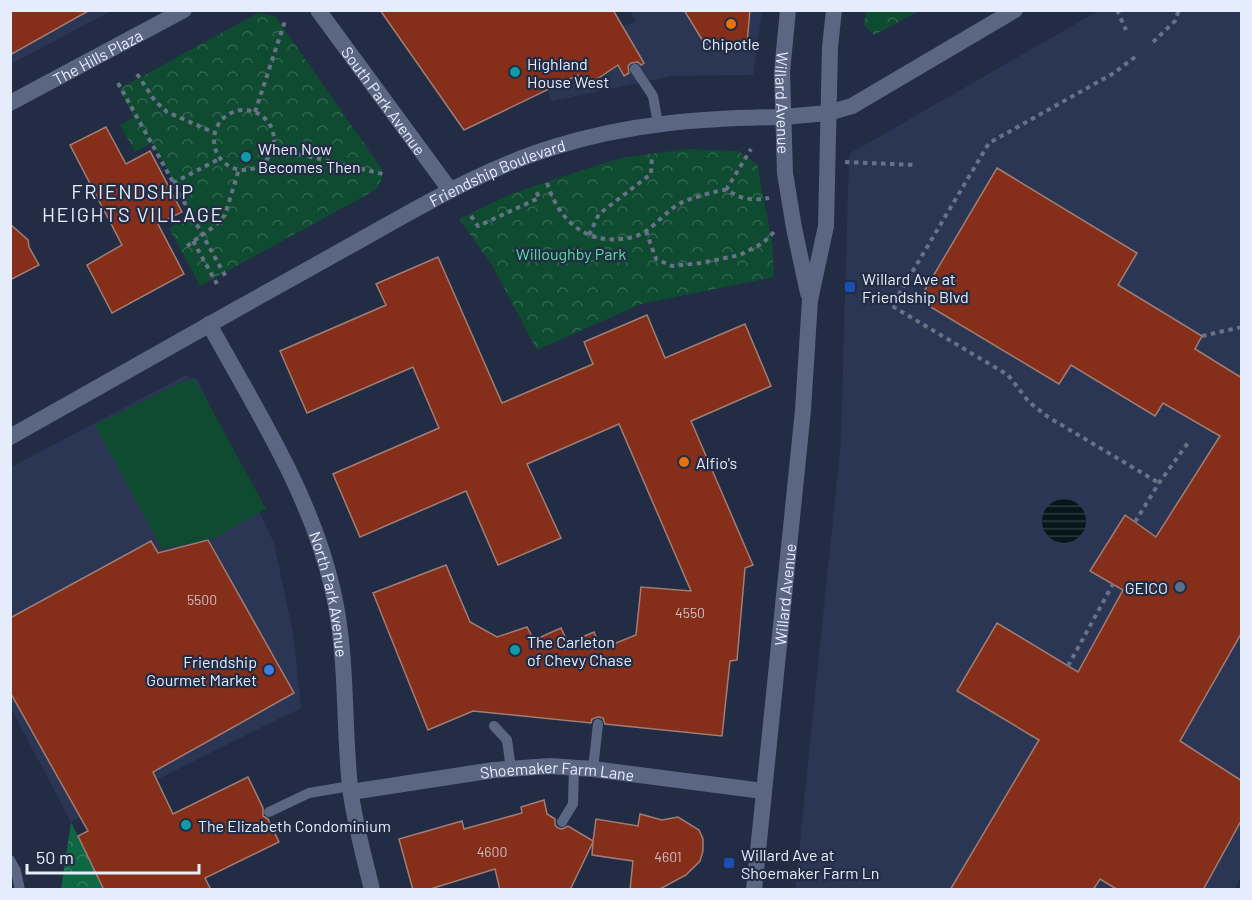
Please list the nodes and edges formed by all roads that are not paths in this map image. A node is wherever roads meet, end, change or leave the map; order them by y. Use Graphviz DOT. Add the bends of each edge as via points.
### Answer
graph roads {
  1 [pos="184,10"];
  2 [pos="318,10"];
  3 [pos="789,10"];
  4 [pos="834,10"];
  5 [pos="1015,10"];
  6 [pos="635,69"];
  7 [pos="10,103"];
  8 [pos="828,113"];
  9 [pos="783,117"];
  10 [pos="658,124"];
  11 [pos="450,190"];
  12 [pos="810,300"];
  13 [pos="209,324"];
  14 [pos="10,437"];
  15 [pos="598,724"];
  16 [pos="494,726"];
  17 [pos="574,767"];
  18 [pos="512,769"];
  19 [pos="593,769"];
  20 [pos="351,789"];
  21 [pos="763,791"];
  22 [pos="268,812"];
  23 [pos="562,822"];
  24 [pos="10,860"];
  25 [pos="20,890"];
  26 [pos="372,890"];
  27 [pos="754,890"];
  1 -- 7 [label="street, The Hills Plaza"];
  2 -- 11 [label="street, South Park Avenue"];
  3 -- 9 [label="street, Willard Avenue" via="782,72"];
  4 -- 8 [label="street, Willard Avenue"];
  5 -- 8 [label="street, Friendship Boulevard" via="865,100"];
  6 -- 10 [label="lane" via="653,96"];
  8 -- 9 [label="street, Friendship Boulevard"];
  8 -- 12 [label="street, Willard Avenue" via="826,226"];
  9 -- 10 [label="street, Friendship Boulevard"];
  9 -- 12 [label="street, Willard Avenue" via="785,173"];
  10 -- 11 [label="street, Friendship Boulevard" via="553,147"];
  11 -- 13 [label="street, Friendship Boulevard"];
  12 -- 21 [label="street, Willard Avenue" via="802,420"];
  13 -- 14 [label="street, Friendship Boulevard"];
  13 -- 20 [label="street, North Park Avenue" via="297,487 323,553 339,623"];
  15 -- 19 [label="lane"];
  16 -- 18 [label="lane" via="507,740"];
  17 -- 18 [label="street, Shoemaker Farm Lane"];
  17 -- 19 [label="street, Shoemaker Farm Lane"];
  17 -- 23 [label="lane" via="573,804"];
  18 -- 20 [label="street, Shoemaker Farm Lane"];
  19 -- 21 [label="street, Shoemaker Farm Lane"];
  20 -- 22 [label="lane" via="309,793"];
  20 -- 26 [label="street, North Park Avenue"];
  21 -- 27 [label="street, Willard Avenue"];
  24 -- 25 [label="lane"];
}
